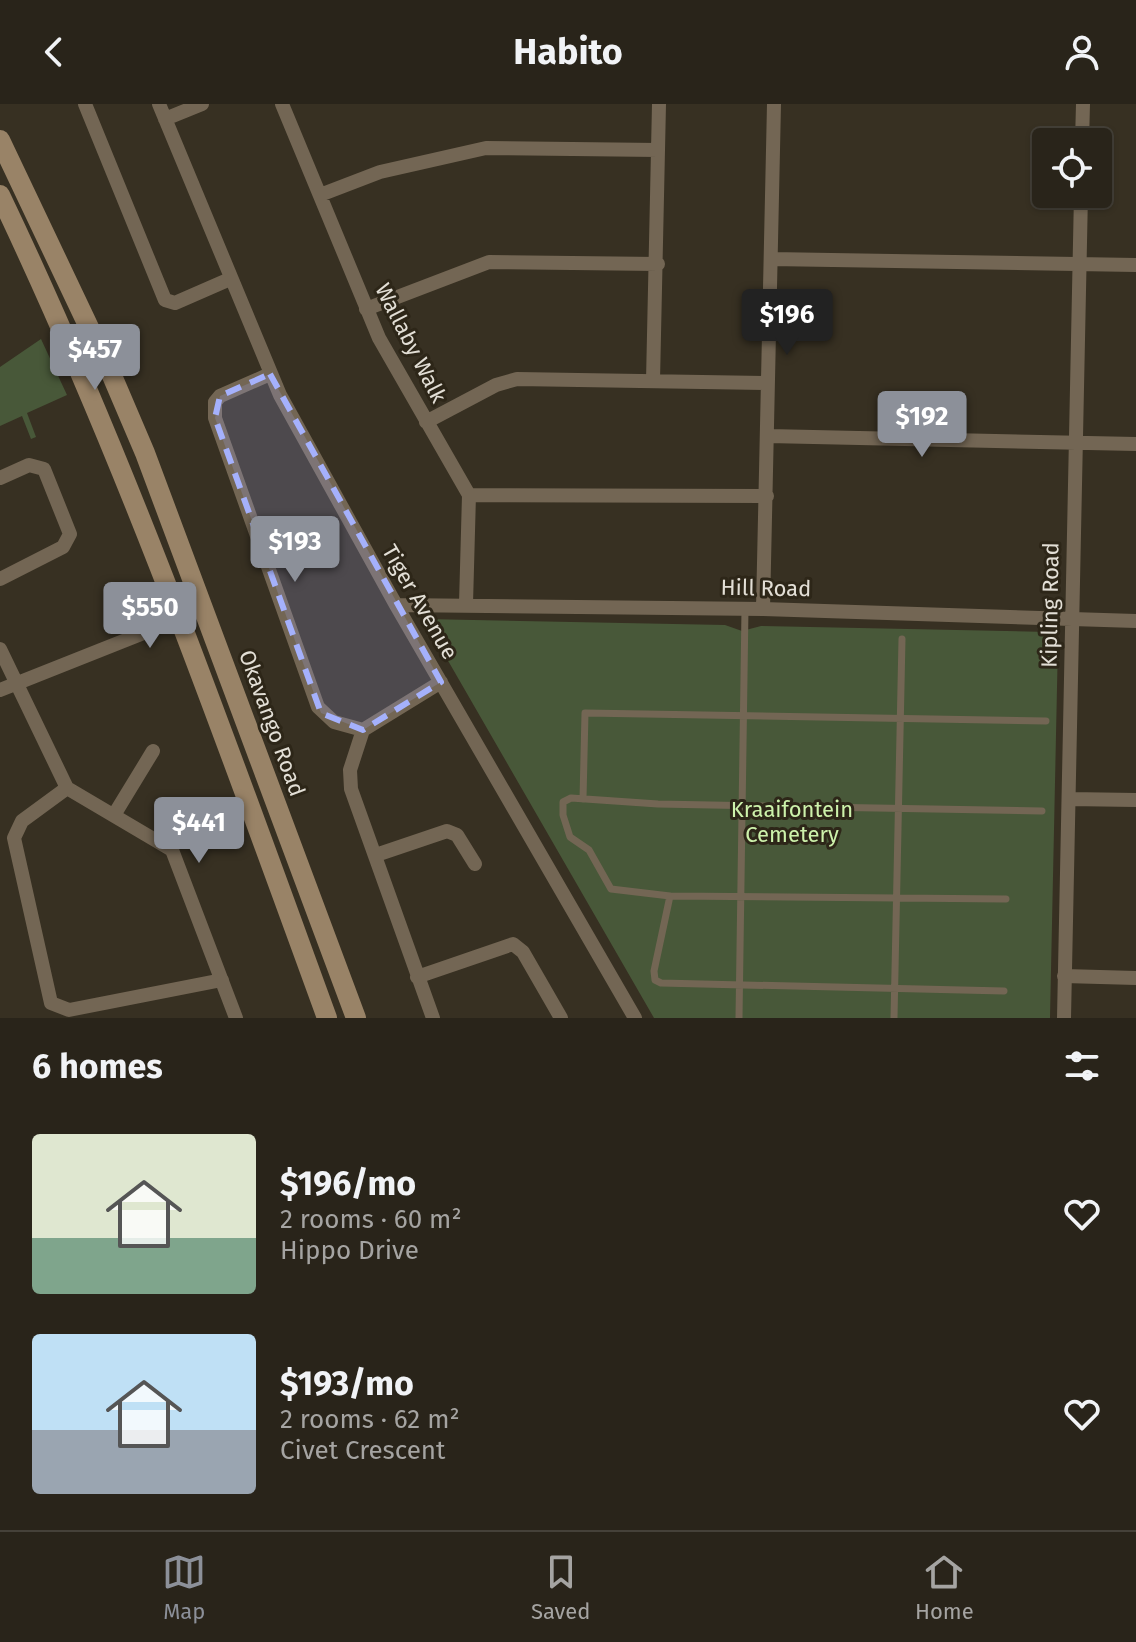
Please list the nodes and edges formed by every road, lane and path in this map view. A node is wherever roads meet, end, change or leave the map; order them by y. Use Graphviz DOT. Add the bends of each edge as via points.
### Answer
graph roads {
  1 [pos="85,104"];
  2 [pos="159,104"];
  3 [pos="202,104"];
  4 [pos="282,104"];
  5 [pos="659,104"];
  6 [pos="774,104"];
  7 [pos="1083,104"];
  8 [pos="165,119"];
  9 [pos="1082,128"];
  10 [pos="0,140"];
  11 [pos="658,150"];
  12 [pos="0,195"];
  13 [pos="320,195"];
  14 [pos="1081,208"];
  15 [pos="771,259"];
  16 [pos="658,264"];
  17 [pos="1080,264"];
  18 [pos="1136,265"];
  19 [pos="230,279"];
  20 [pos="366,309"];
  21 [pos="270,374"];
  22 [pos="653,381"];
  23 [pos="767,383"];
  24 [pos="426,422"];
  25 [pos="768,436"];
  26 [pos="1077,443"];
  27 [pos="1136,444"];
  28 [pos="0,478"];
  29 [pos="469,495"];
  30 [pos="767,496"];
  31 [pos="0,579"];
  32 [pos="466,604"];
  33 [pos="396,605"];
  34 [pos="204,609"];
  35 [pos="745,609"];
  36 [pos="763,609"];
  37 [pos="178,619"];
  38 [pos="1071,620"];
  39 [pos="1136,621"];
  40 [pos="902,639"];
  41 [pos="0,649"];
  42 [pos="15,682"];
  43 [pos="441,682"];
  44 [pos="0,690"];
  45 [pos="744,714"];
  46 [pos="901,721"];
  47 [pos="1046,721"];
  48 [pos="363,730"];
  49 [pos="153,751"];
  50 [pos="67,788"];
  51 [pos="583,799"];
  52 [pos="1069,799"];
  53 [pos="1136,800"];
  54 [pos="742,804"];
  55 [pos="899,806"];
  56 [pos="1042,811"];
  57 [pos="114,815"];
  58 [pos="376,855"];
  59 [pos="475,864"];
  60 [pos="741,894"];
  61 [pos="670,896"];
  62 [pos="897,899"];
  63 [pos="1006,899"];
  64 [pos="1064,976"];
  65 [pos="417,977"];
  66 [pos="1136,978"];
  67 [pos="222,980"];
  68 [pos="739,985"];
  69 [pos="894,990"];
  70 [pos="1004,991"];
  71 [pos="236,1018"];
  72 [pos="327,1018"];
  73 [pos="356,1018"];
  74 [pos="433,1018"];
  75 [pos="561,1018"];
  76 [pos="635,1018"];
  77 [pos="739,1018"];
  78 [pos="894,1018"];
  79 [pos="1064,1018"];
  1 -- 19 [label="street" via="165,300 175,303"];
  2 -- 8 [label="street, Tiger Avenue"];
  3 -- 8 [label="street"];
  4 -- 13 [label="street, Wallaby Walk"];
  5 -- 11 [label="street"];
  6 -- 15 [label="street"];
  7 -- 9 [label="street"];
  8 -- 19 [label="street, Tiger Avenue"];
  10 -- 34 [label="main road, Okavango Road" via="113,378"];
  11 -- 13 [label="street" via="486,148 380,172"];
  11 -- 16 [label="street"];
  12 -- 37 [label="main road" via="147,534"];
  13 -- 20 [label="street, Wallaby Walk"];
  14 -- 17 [label="street, Kipling Road"];
  15 -- 17 [label="street"];
  15 -- 23 [label="street"];
  16 -- 20 [label="street" via="489,262"];
  16 -- 22 [label="street"];
  17 -- 18 [label="street"];
  17 -- 26 [label="street, Kipling Road"];
  19 -- 21 [label="street, Tiger Avenue"];
  20 -- 24 [label="street, Wallaby Walk"];
  21 -- 33 [label="street, Tiger Avenue"];
  21 -- 48 [label="street" via="220,396 215,418 318,707 334,722"];
  22 -- 23 [label="street"];
  22 -- 24 [label="street" via="517,379"];
  23 -- 25 [label="street"];
  24 -- 29 [label="street, Wallaby Walk"];
  25 -- 26 [label="street"];
  25 -- 30 [label="street"];
  26 -- 27 [label="street"];
  26 -- 38 [label="street, Kipling Road"];
  28 -- 31 [label="street" via="29,465 44,469 70,534 63,547"];
  29 -- 30 [label="street"];
  29 -- 32 [label="street"];
  30 -- 36 [label="street"];
  32 -- 33 [label="street, Hill Road"];
  32 -- 35 [label="street, Hill Road"];
  33 -- 43 [label="street, Tiger Avenue"];
  34 -- 37 [label="street"];
  34 -- 73 [label="main road, Okavango Road"];
  35 -- 36 [label="street, Hill Road"];
  35 -- 45 [label="lane"];
  36 -- 38 [label="street, Hill Road"];
  37 -- 42 [label="street"];
  37 -- 72 [label="main road"];
  38 -- 39 [label="street, Hill Road"];
  38 -- 52 [label="street, Kipling Road"];
  40 -- 46 [label="lane"];
  41 -- 42 [label="street"];
  42 -- 44 [label="street"];
  42 -- 50 [label="street"];
  43 -- 48 [label="street"];
  43 -- 76 [label="street, Tiger Avenue"];
  45 -- 46 [label="lane"];
  45 -- 51 [label="lane" via="585,713"];
  45 -- 54 [label="lane"];
  46 -- 47 [label="lane"];
  46 -- 55 [label="lane"];
  48 -- 58 [label="street" via="349,781"];
  49 -- 57 [label="street"];
  50 -- 57 [label="street"];
  50 -- 67 [label="street" via="22,821 14,838 51,1003 69,1010"];
  51 -- 54 [label="lane"];
  51 -- 61 [label="lane" via="564,800 565,826 573,840 589,850 611,889"];
  52 -- 53 [label="street"];
  52 -- 64 [label="street, Kipling Road"];
  54 -- 55 [label="lane"];
  54 -- 60 [label="lane"];
  55 -- 56 [label="lane"];
  55 -- 62 [label="lane"];
  57 -- 67 [label="street" via="172,850"];
  58 -- 59 [label="street" via="447,831 457,835"];
  58 -- 65 [label="street"];
  60 -- 61 [label="lane"];
  60 -- 62 [label="lane"];
  60 -- 68 [label="lane"];
  61 -- 68 [label="lane" via="657,947 657,981"];
  62 -- 63 [label="lane"];
  62 -- 69 [label="lane"];
  64 -- 66 [label="street"];
  64 -- 79 [label="street, Kipling Road"];
  65 -- 74 [label="street"];
  65 -- 75 [label="street" via="513,944 523,952"];
  67 -- 71 [label="street"];
  68 -- 69 [label="lane"];
  68 -- 77 [label="lane"];
  69 -- 70 [label="lane"];
  69 -- 78 [label="lane"];
}
